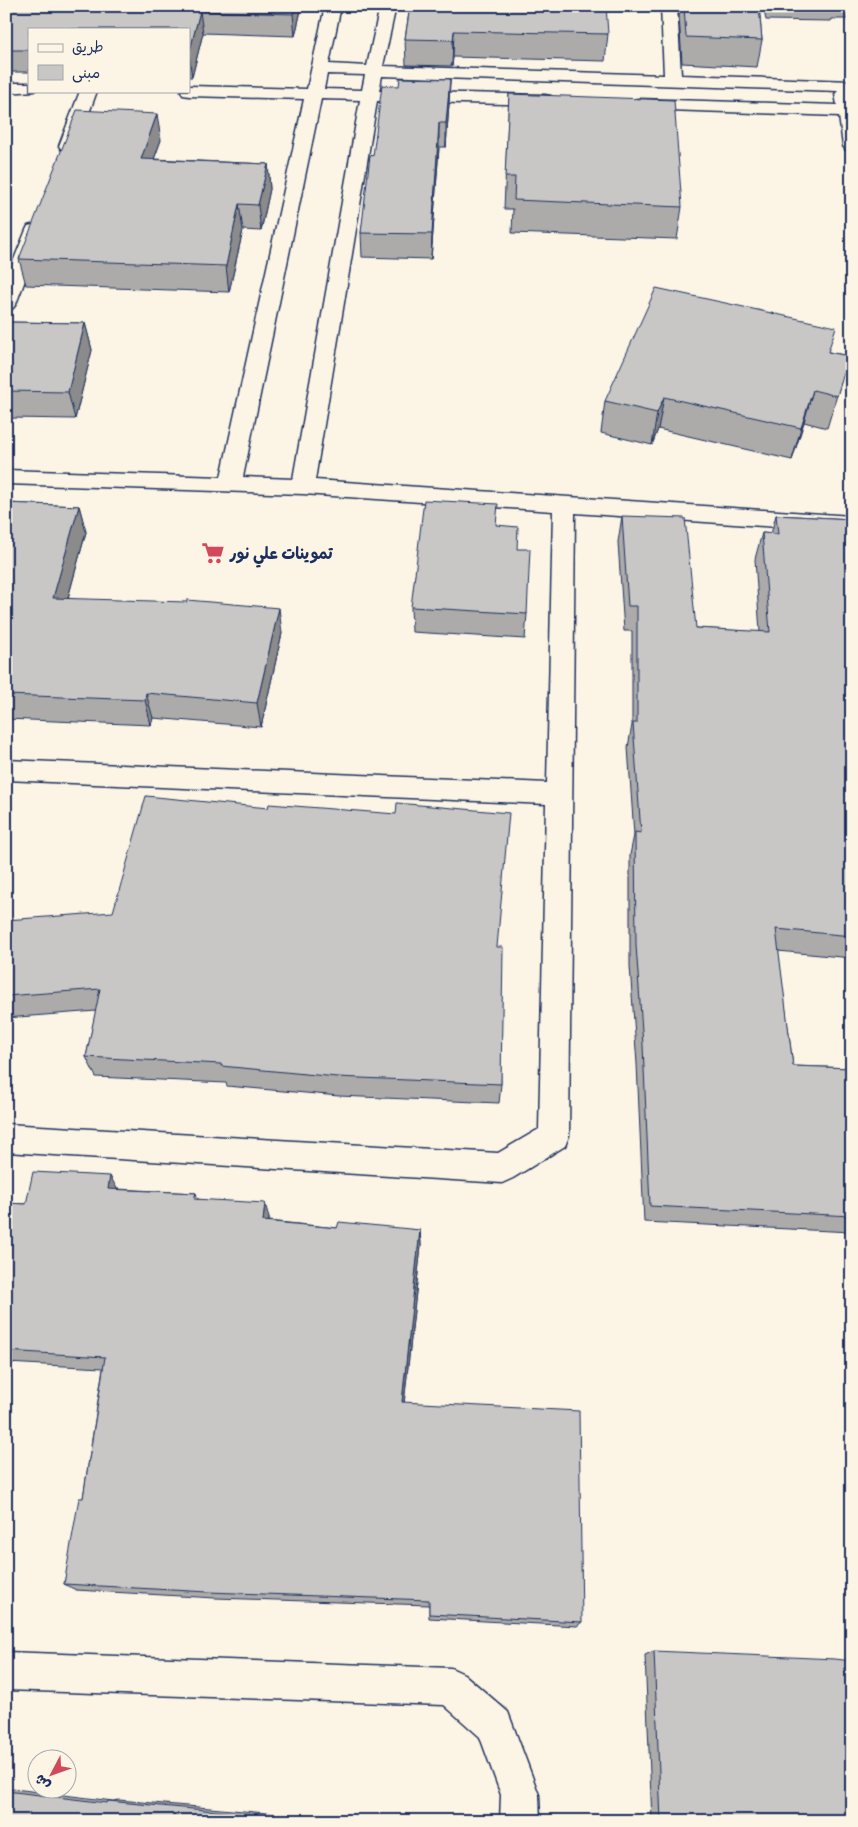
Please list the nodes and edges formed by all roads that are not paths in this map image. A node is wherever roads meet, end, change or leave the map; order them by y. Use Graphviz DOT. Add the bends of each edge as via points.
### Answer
graph roads {
  1 [pos="333,6"];
  2 [pos="388,6"];
  3 [pos="669,6"];
  4 [pos="319,68"];
  5 [pos="374,71"];
  6 [pos="673,80"];
  7 [pos="847,86"];
  8 [pos="6,88"];
  9 [pos="28,88"];
  10 [pos="190,91"];
  11 [pos="89,92"];
  12 [pos="315,93"];
  13 [pos="371,94"];
  14 [pos="559,101"];
  15 [pos="619,103"];
  16 [pos="849,111"];
  17 [pos="852,146"];
  18 [pos="60,165"];
  19 [pos="42,211"];
  20 [pos="14,267"];
  21 [pos="6,304"];
  22 [pos="6,477"];
  23 [pos="230,486"];
  24 [pos="303,487"];
  25 [pos="564,505"];
  26 [pos="852,524"];
  27 [pos="6,770"];
  28 [pos="560,794"];
  29 [pos="6,1138"];
  30 [pos="6,1671"];
  31 [pos="520,1821"];
  1 -- 4 [label="street"];
  2 -- 5 [label="street"];
  3 -- 6 [label="street"];
  4 -- 5 [label="street"];
  4 -- 12 [label="street"];
  5 -- 6 [label="street"];
  5 -- 13 [label="street"];
  6 -- 7 [label="street"];
  7 -- 16 [label="street"];
  8 -- 9 [label="street"];
  10 -- 12 [label="street"];
  11 -- 18 [label="street"];
  12 -- 13 [label="street"];
  12 -- 23 [label="street"];
  13 -- 14 [label="street"];
  13 -- 24 [label="street"];
  15 -- 16 [label="street"];
  16 -- 17 [label="street"];
  19 -- 20 [label="street"];
  20 -- 21 [label="street"];
  22 -- 23 [label="street"];
  23 -- 24 [label="street"];
  24 -- 25 [label="street"];
  25 -- 26 [label="street"];
  25 -- 28 [label="street"];
  27 -- 28 [label="street"];
  28 -- 29 [label="street" via="554,1136 502,1168"];
  30 -- 31 [label="street" via="451,1687 495,1725 520,1795"];
}
